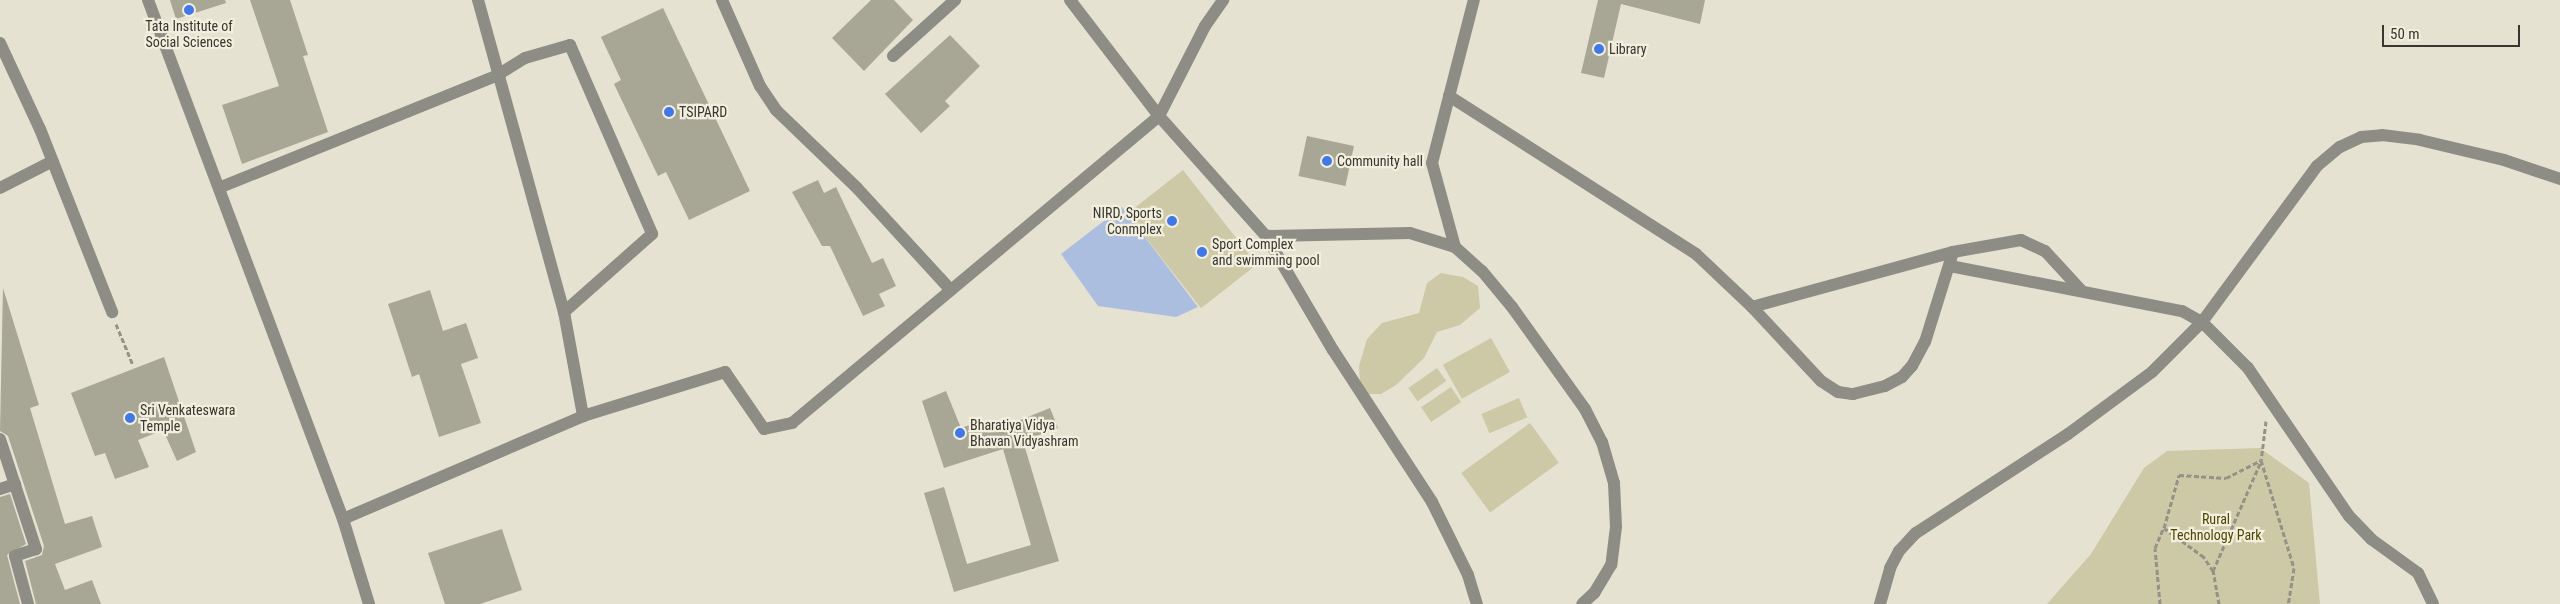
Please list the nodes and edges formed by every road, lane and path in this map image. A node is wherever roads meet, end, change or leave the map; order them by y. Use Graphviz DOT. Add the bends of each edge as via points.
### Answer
graph roads {
  1 [pos="148,0"];
  2 [pos="478,0"];
  3 [pos="722,0"];
  4 [pos="1070,0"];
  5 [pos="1223,0"];
  6 [pos="1474,0"];
  7 [pos="946,3"];
  8 [pos="0,43"];
  9 [pos="893,56"];
  10 [pos="496,76"];
  11 [pos="1449,96"];
  12 [pos="1159,116"];
  13 [pos="53,161"];
  14 [pos="2560,179"];
  15 [pos="221,187"];
  16 [pos="0,188"];
  17 [pos="1266,236"];
  18 [pos="1455,247"];
  19 [pos="1952,252"];
  20 [pos="1950,266"];
  21 [pos="950,289"];
  22 [pos="2080,289"];
  23 [pos="1752,307"];
  24 [pos="112,312"];
  25 [pos="564,312"];
  26 [pos="2202,322"];
  27 [pos="133,365"];
  28 [pos="2269,398"];
  29 [pos="583,416"];
  30 [pos="0,439"];
  31 [pos="2261,460"];
  32 [pos="15,484"];
  33 [pos="0,489"];
  34 [pos="343,518"];
  35 [pos="2164,528"];
  36 [pos="2213,571"];
  37 [pos="28,604"];
  38 [pos="368,604"];
  39 [pos="1477,604"];
  40 [pos="1582,604"];
  41 [pos="1880,604"];
  42 [pos="2160,604"];
  43 [pos="2219,604"];
  44 [pos="2288,604"];
  45 [pos="2433,604"];
  1 -- 15 [label="street"];
  2 -- 10 [label="street"];
  3 -- 21 [label="street" via="760,86 776,110 858,188"];
  4 -- 12 [label="street"];
  5 -- 12 [label="street" via="1205,26"];
  6 -- 11 [label="street"];
  7 -- 9 [label="street"];
  8 -- 13 [label="street"];
  10 -- 15 [label="street"];
  10 -- 25 [label="street"];
  10 -- 25 [label="street" via="525,58 570,45 652,234"];
  11 -- 18 [label="street" via="1432,163"];
  11 -- 23 [label="street" via="1674,238"];
  12 -- 17 [label="street"];
  12 -- 21 [label="street"];
  13 -- 16 [label="street"];
  13 -- 24 [label="street"];
  14 -- 26 [label="street" via="2504,160 2420,140 2361,137 2340,147 2317,166"];
  15 -- 34 [label="street"];
  17 -- 18 [label="street" via="1410,233"];
  17 -- 39 [label="street" via="1333,350 1432,502 1468,575"];
  18 -- 40 [label="street" via="1512,307 1585,409 1602,442 1614,483 1616,527 1611,564 1594,593"];
  19 -- 20 [label="street"];
  19 -- 22 [label="street" via="1997,242 2027,242 2045,251"];
  19 -- 23 [label="street"];
  20 -- 22 [label="street"];
  20 -- 23 [label="street" via="1925,342 1912,366 1902,377 1885,386 1853,394 1838,392 1821,381"];
  21 -- 29 [label="street" via="792,423 764,429 725,372"];
  22 -- 26 [label="street" via="2182,312"];
  24 -- 27 [label="path"];
  25 -- 29 [label="street"];
  26 -- 28 [label="street" via="2228,344"];
  26 -- 41 [label="street" via="2152,372 2113,403 1916,533 1896,556"];
  28 -- 31 [label="path"];
  28 -- 45 [label="street" via="2349,516 2371,539 2418,573"];
  29 -- 34 [label="street"];
  30 -- 32 [label="street"];
  31 -- 35 [label="path" via="2226,478 2179,475"];
  31 -- 36 [label="path"];
  31 -- 44 [label="path" via="2294,568"];
  32 -- 33 [label="street"];
  32 -- 37 [label="street" via="36,549 15,556"];
  34 -- 38 [label="street"];
  35 -- 36 [label="path" via="2204,557"];
  35 -- 42 [label="path" via="2155,548"];
  36 -- 43 [label="path"];
}
